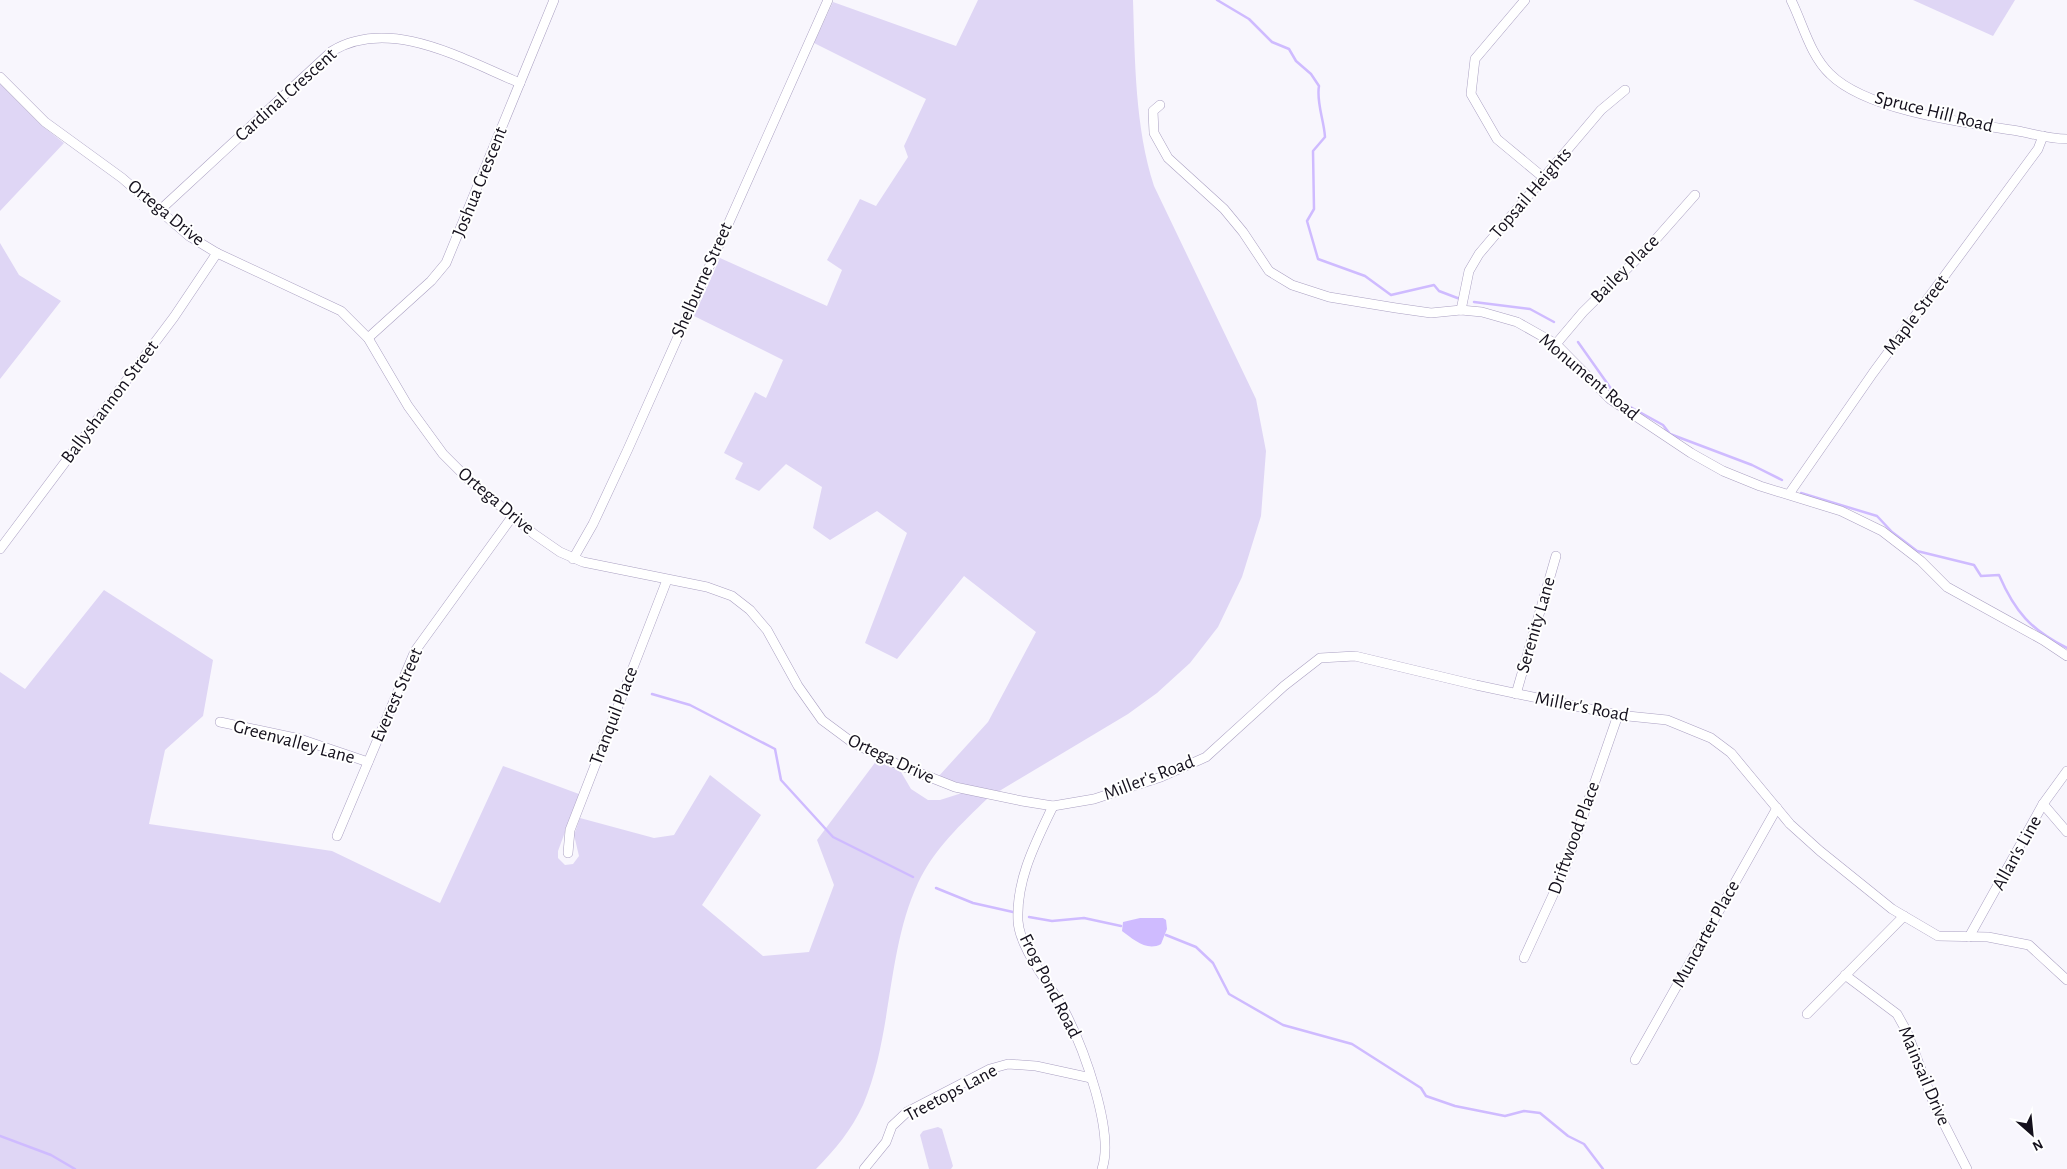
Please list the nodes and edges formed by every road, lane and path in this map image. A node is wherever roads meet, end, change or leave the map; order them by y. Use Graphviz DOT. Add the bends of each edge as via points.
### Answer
graph roads {
  1 [pos="554,0"];
  2 [pos="828,0"];
  3 [pos="1525,0"];
  4 [pos="1791,0"];
  5 [pos="0,77"];
  6 [pos="520,83"];
  7 [pos="1625,90"];
  8 [pos="1160,106"];
  9 [pos="2043,136"];
  10 [pos="2067,139"];
  11 [pos="1544,178"];
  12 [pos="1695,194"];
  13 [pos="159,211"];
  14 [pos="217,253"];
  15 [pos="1461,310"];
  16 [pos="368,338"];
  17 [pos="1556,344"];
  18 [pos="1789,494"];
  19 [pos="512,516"];
  20 [pos="0,549"];
  21 [pos="1556,556"];
  22 [pos="573,559"];
  23 [pos="667,580"];
  24 [pos="2067,656"];
  25 [pos="1516,694"];
  26 [pos="1618,715"];
  27 [pos="220,722"];
  28 [pos="368,762"];
  29 [pos="2067,771"];
  30 [pos="2044,804"];
  31 [pos="1053,806"];
  32 [pos="1777,808"];
  33 [pos="2067,832"];
  34 [pos="337,836"];
  35 [pos="568,853"];
  36 [pos="1904,916"];
  37 [pos="1969,937"];
  38 [pos="1524,958"];
  39 [pos="1845,975"];
  40 [pos="2067,980"];
  41 [pos="1807,1014"];
  42 [pos="1635,1060"];
  43 [pos="1091,1078"];
  44 [pos="864,1169"];
  45 [pos="1102,1169"];
  46 [pos="1967,1169"];
  1 -- 6 [label="street, Joshua Crescent"];
  2 -- 22 [label="street, Shelburne Street" via="628,449"];
  3 -- 11 [label="street" via="1475,59 1471,94 1497,139"];
  4 -- 9 [label="street, Spruce Hill Road" via="1822,66 1847,87 1875,99 1932,115"];
  5 -- 13 [label="street, Ortega Drive" via="45,122 122,178"];
  6 -- 13 [label="street, Cardinal Crescent" via="418,43 382,37 356,40 332,51"];
  6 -- 16 [label="street, Joshua Crescent" via="446,263 431,281"];
  7 -- 11 [label="street, Topsail Heights" via="1601,110"];
  8 -- 15 [label="street, Monument Road" via="1153,111 1154,133 1168,158 1224,209 1268,271 1292,285 1329,297 1432,313"];
  9 -- 10 [label="street, Spruce Hill Road"];
  9 -- 18 [label="street, Maple Street" via="2038,149 1873,373"];
  11 -- 15 [label="street, Topsail Heights" via="1475,259 1469,271"];
  12 -- 17 [label="street, Bailey Place" via="1650,247 1583,312"];
  13 -- 14 [label="street, Ortega Drive" via="189,236"];
  14 -- 16 [label="street, Ortega Drive" via="332,305"];
  14 -- 20 [label="street, Ballyshannon Street" via="174,317"];
  15 -- 17 [label="street, Monument Road" via="1511,319"];
  16 -- 19 [label="street, Ortega Drive" via="408,406 443,454"];
  17 -- 18 [label="street, Monument Road" via="1610,399 1657,432 1722,471"];
  18 -- 24 [label="street, Monument Road" via="1841,511 1882,531 1947,587"];
  19 -- 22 [label="street, Ortega Drive"];
  19 -- 28 [label="street, Everest Street" via="418,645"];
  21 -- 25 [label="street, Serenity Lane"];
  22 -- 23 [label="street, Ortega Drive"];
  23 -- 31 [label="street, Ortega Drive" via="721,591 750,610 767,630 813,708 853,743 946,784"];
  23 -- 35 [label="street, Tranquil Place" via="570,830"];
  25 -- 26 [label="street, Miller's Road"];
  25 -- 31 [label="street, Miller's Road" via="1355,656 1320,658 1206,757 1136,786 1094,799"];
  26 -- 32 [label="street, Miller's Road" via="1667,720 1711,738 1731,753"];
  26 -- 38 [label="street, Driftwood Place" via="1564,871"];
  27 -- 28 [label="street, Greenvalley Lane" via="300,739"];
  28 -- 34 [label="street, Everest Street"];
  29 -- 30 [label="street, Allan's Line"];
  30 -- 33 [label="street"];
  30 -- 37 [label="street, Allan's Line"];
  31 -- 43 [label="street, Frog Pond Road" via="1023,872 1018,922 1024,943 1066,1012"];
  32 -- 36 [label="street, Miller's Road" via="1820,851"];
  32 -- 42 [label="street, Muncarter Place"];
  36 -- 37 [label="street, Miller's Road" via="1938,936"];
  36 -- 39 [label="street"];
  37 -- 40 [label="street, Miller's Road" via="1988,937 2029,945"];
  39 -- 41 [label="street"];
  39 -- 46 [label="street, Mainsail Drive" via="1897,1014 1908,1032 1934,1104"];
  43 -- 44 [label="street, Treetops Lane" via="1036,1066 1008,1064 990,1069 907,1112 892,1126 886,1142"];
  43 -- 45 [label="street, Frog Pond Road" via="1104,1125"];
}
